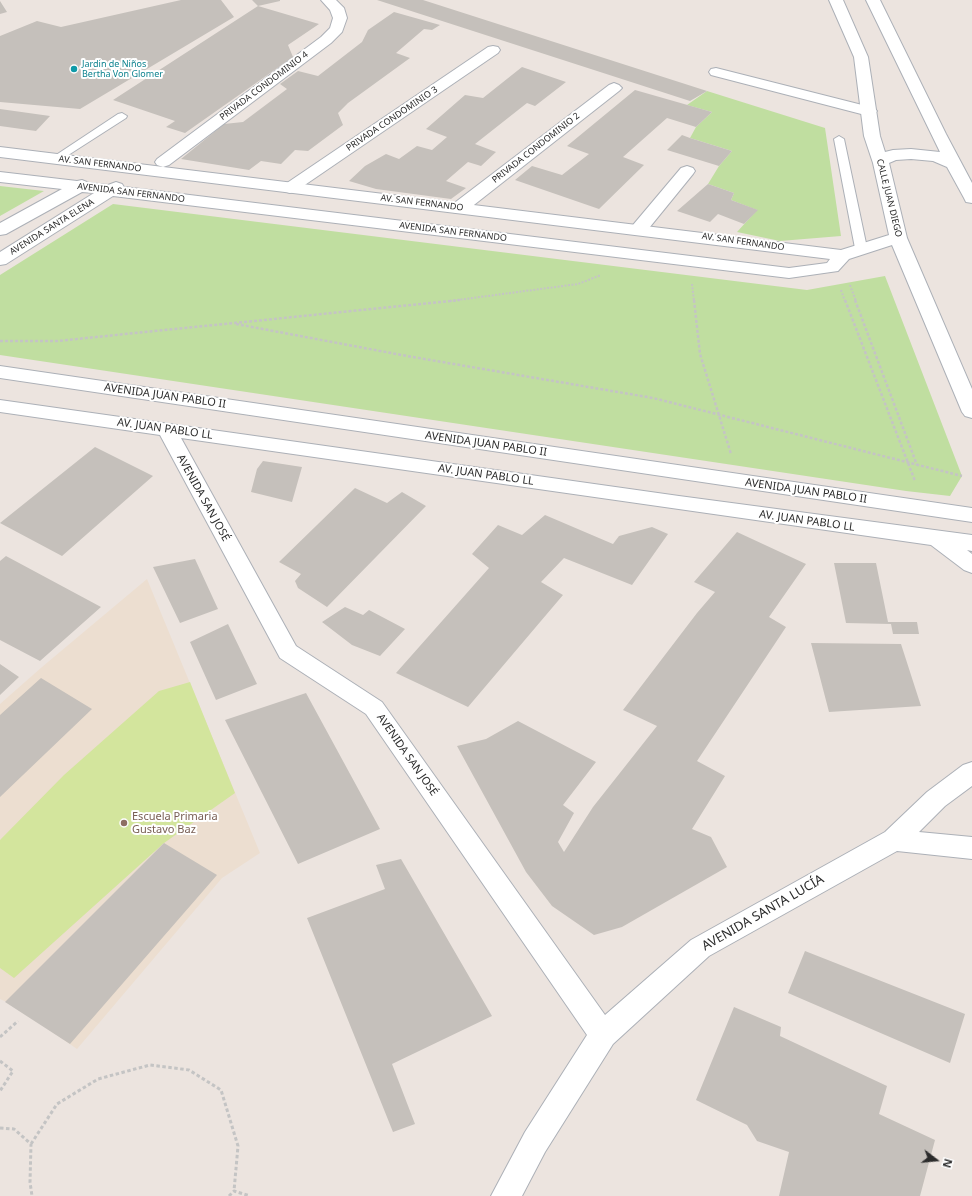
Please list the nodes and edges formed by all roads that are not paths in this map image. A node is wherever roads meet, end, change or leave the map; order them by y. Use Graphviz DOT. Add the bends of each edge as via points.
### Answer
graph roads {
  1 [pos="328,0"];
  2 [pos="836,0"];
  3 [pos="873,0"];
  4 [pos="494,50"];
  5 [pos="716,72"];
  6 [pos="614,88"];
  7 [pos="869,111"];
  8 [pos="122,116"];
  9 [pos="938,134"];
  10 [pos="872,136"];
  11 [pos="839,139"];
  12 [pos="0,152"];
  13 [pos="55,159"];
  14 [pos="880,161"];
  15 [pos="954,164"];
  16 [pos="116,166"];
  17 [pos="144,169"];
  18 [pos="687,171"];
  19 [pos="0,177"];
  20 [pos="78,187"];
  21 [pos="290,188"];
  22 [pos="111,190"];
  23 [pos="972,198"];
  24 [pos="458,208"];
  25 [pos="639,229"];
  26 [pos="0,230"];
  27 [pos="898,238"];
  28 [pos="861,248"];
  29 [pos="0,260"];
  30 [pos="838,261"];
  31 [pos="0,372"];
  32 [pos="0,406"];
  33 [pos="972,412"];
  34 [pos="166,429"];
  35 [pos="972,515"];
  36 [pos="937,538"];
  37 [pos="972,543"];
  38 [pos="972,565"];
  39 [pos="972,772"];
  40 [pos="894,840"];
  41 [pos="972,848"];
  42 [pos="603,1035"];
  43 [pos="506,1196"];
  1 -- 17 [label="street, PRIVADA CONDOMINIO 4" via="338,8 340,18 337,29 326,40 163,162"];
  2 -- 7 [label="street, CALLE JUAN DIEGO" via="861,57"];
  3 -- 9 [label="street"];
  4 -- 21 [label="street, PRIVADA CONDOMINIO 3"];
  5 -- 7 [label="street"];
  6 -- 24 [label="street, PRIVADA CONDOMINIO 2"];
  7 -- 10 [label="street, CALLE JUAN DIEGO"];
  8 -- 13 [label="lane"];
  9 -- 10 [label="street" via="926,141 909,143"];
  9 -- 15 [label="street"];
  10 -- 14 [label="street, CALLE JUAN DIEGO"];
  11 -- 28 [label="lane"];
  12 -- 13 [label="street, AV. SAN FERNANDO"];
  13 -- 16 [label="street, AV. SAN FERNANDO"];
  14 -- 15 [label="street" via="893,155 912,154 936,156"];
  14 -- 27 [label="street, CALLE JUAN DIEGO"];
  15 -- 23 [label="street"];
  16 -- 17 [label="street, AV. SAN FERNANDO"];
  16 -- 20 [label="street, AVENIDA SANTA ELENA"];
  17 -- 21 [label="street, AV. SAN FERNANDO"];
  17 -- 22 [label="street, AVENIDA SANTA ELENA"];
  18 -- 25 [label="street"];
  19 -- 20 [label="street, AVENIDA SAN FERNANDO"];
  20 -- 22 [label="street, AVENIDA SAN FERNANDO"];
  20 -- 26 [label="street, AVENIDA SANTA ELENA"];
  21 -- 24 [label="street, AV. SAN FERNANDO"];
  22 -- 29 [label="street, AVENIDA SANTA ELENA"];
  22 -- 30 [label="street, AVENIDA SAN FERNANDO" via="790,273"];
  24 -- 25 [label="street, AV. SAN FERNANDO"];
  25 -- 30 [label="street, AV. SAN FERNANDO"];
  27 -- 28 [label="street, AVENIDA SAN FERNANDO"];
  27 -- 33 [label="street, CALLE JUAN DIEGO"];
  28 -- 30 [label="street, AVENIDA SAN FERNANDO"];
  31 -- 35 [label="street, AVENIDA JUAN PABLO II"];
  32 -- 34 [label="street, AV. JUAN PABLO LL"];
  34 -- 36 [label="street, AV. JUAN PABLO LL"];
  34 -- 42 [label="street, AVENIDA SAN JOSÉ" via="288,652 374,708"];
  36 -- 37 [label="street, AV. JUAN PABLO LL"];
  36 -- 38 [label="street"];
  39 -- 40 [label="street, AVENIDA SANTA LUCÍA" via="936,799"];
  40 -- 41 [label="street"];
  40 -- 42 [label="street, AVENIDA SANTA LUCÍA" via="700,948"];
  42 -- 43 [label="street, AVENIDA SANTA LUCÍA" via="535,1142"];
}
